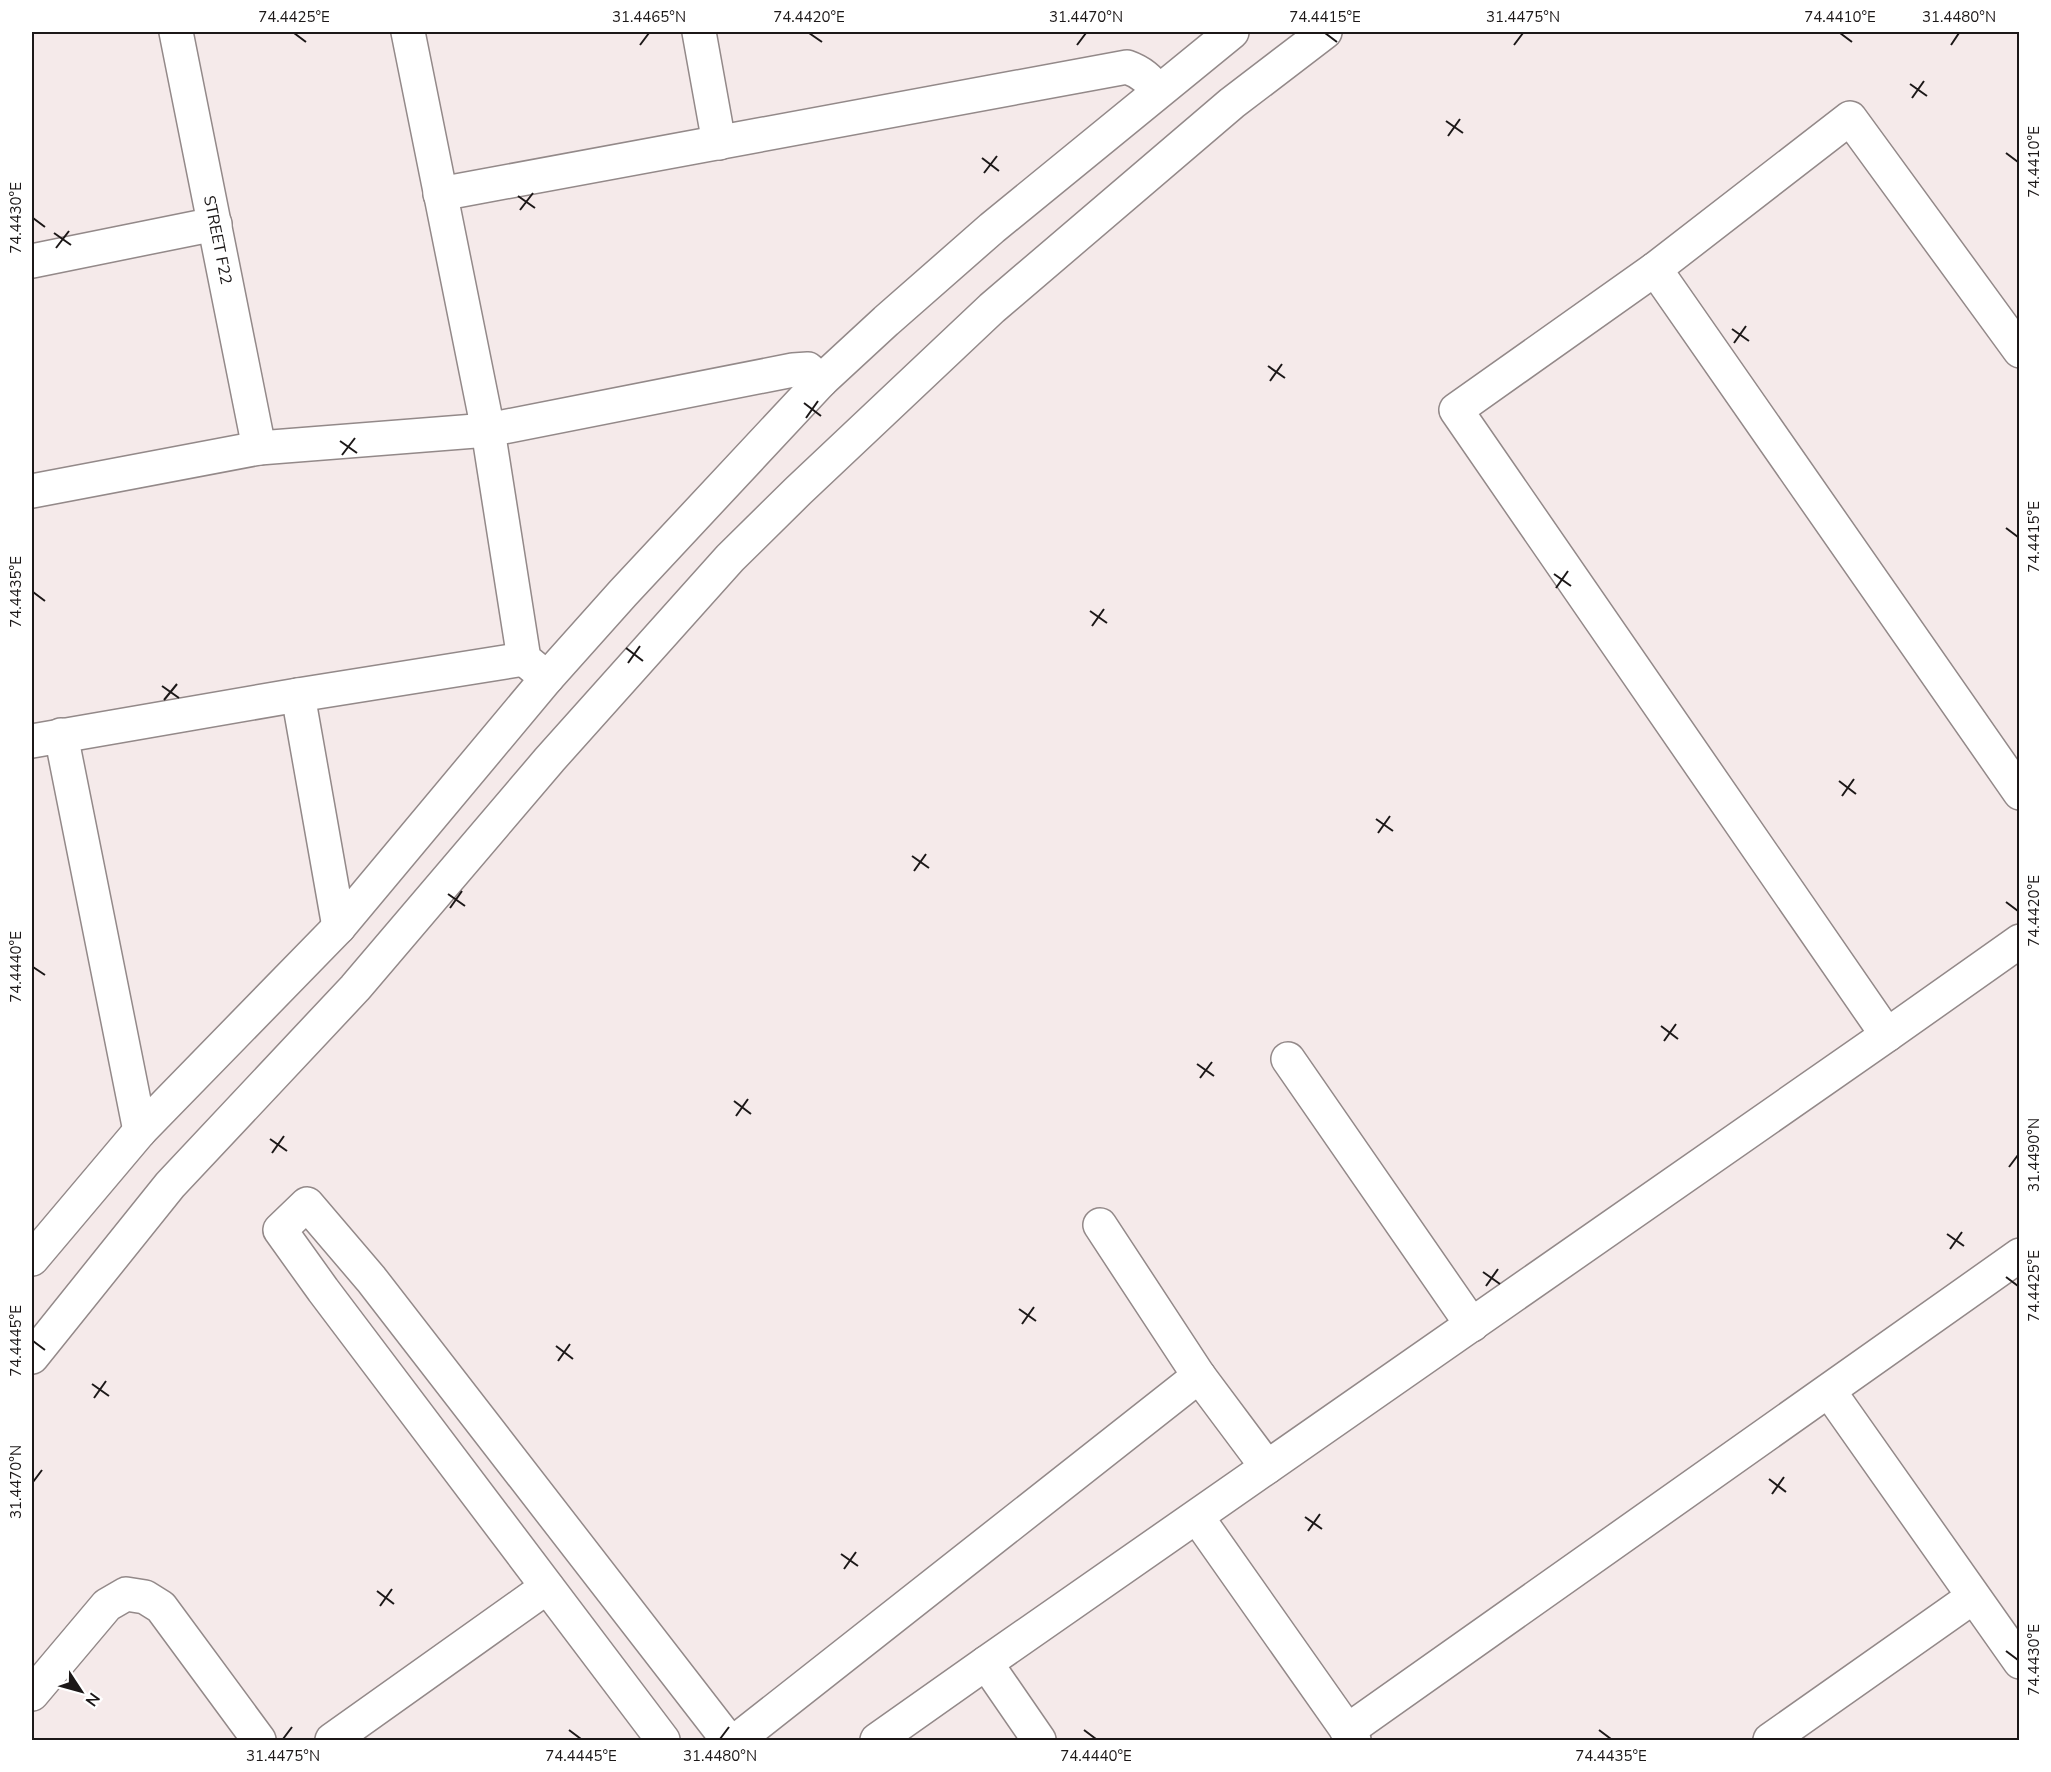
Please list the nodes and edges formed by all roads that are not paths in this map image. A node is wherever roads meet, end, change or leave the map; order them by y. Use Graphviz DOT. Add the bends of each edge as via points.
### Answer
graph roads {
  1 [pos="176,32"];
  2 [pos="408,32"];
  3 [pos="699,32"];
  4 [pos="1232,32"];
  5 [pos="1325,32"];
  6 [pos="1158,92"];
  7 [pos="719,143"];
  8 [pos="440,194"];
  9 [pos="215,224"];
  10 [pos="32,261"];
  11 [pos="1655,269"];
  12 [pos="2017,342"];
  13 [pos="821,381"];
  14 [pos="488,430"];
  15 [pos="259,448"];
  16 [pos="32,491"];
  17 [pos="535,669"];
  18 [pos="298,695"];
  19 [pos="46,738"];
  20 [pos="2019,793"];
  21 [pos="339,927"];
  22 [pos="2019,941"];
  23 [pos="1887,1035"];
  24 [pos="1288,1059"];
  25 [pos="140,1131"];
  26 [pos="1100,1225"];
  27 [pos="2019,1255"];
  28 [pos="32,1259"];
  29 [pos="1472,1325"];
  30 [pos="32,1357"];
  31 [pos="1199,1376"];
  32 [pos="1829,1391"];
  33 [pos="1267,1467"];
  34 [pos="1197,1517"];
  35 [pos="547,1587"];
  36 [pos="1973,1597"];
  37 [pos="2019,1662"];
  38 [pos="986,1663"];
  39 [pos="32,1694"];
  40 [pos="1351,1736"];
  41 [pos="259,1740"];
  42 [pos="333,1740"];
  43 [pos="663,1740"];
  44 [pos="729,1740"];
  45 [pos="737,1740"];
  46 [pos="878,1740"];
  47 [pos="1039,1740"];
  48 [pos="1770,1740"];
  1 -- 9 [label="street, STREET F22"];
  2 -- 8 [label="street"];
  3 -- 7 [label="street"];
  4 -- 6 [label="street"];
  5 -- 30 [label="street" via="1232,103 992,308 730,558 550,759 355,988 170,1185"];
  6 -- 7 [label="street" via="1149,79 1127,67"];
  6 -- 13 [label="street" via="992,228"];
  7 -- 8 [label="street"];
  8 -- 14 [label="street"];
  9 -- 10 [label="street"];
  9 -- 15 [label="street, STREET F22"];
  11 -- 12 [label="street" via="1850,118"];
  11 -- 20 [label="street"];
  11 -- 23 [label="street" via="1456,410"];
  13 -- 14 [label="street" via="808,369 793,370"];
  13 -- 17 [label="street" via="623,593"];
  14 -- 15 [label="street"];
  14 -- 17 [label="street"];
  15 -- 16 [label="street"];
  17 -- 18 [label="street"];
  17 -- 21 [label="street"];
  18 -- 19 [label="street"];
  18 -- 21 [label="street"];
  19 -- 25 [label="street"];
  21 -- 25 [label="street"];
  22 -- 23 [label="street"];
  23 -- 29 [label="street"];
  24 -- 29 [label="street"];
  25 -- 28 [label="street"];
  26 -- 31 [label="street"];
  27 -- 32 [label="street"];
  29 -- 33 [label="street"];
  31 -- 33 [label="street"];
  31 -- 45 [label="street"];
  32 -- 36 [label="street"];
  32 -- 40 [label="street"];
  33 -- 34 [label="street"];
  34 -- 38 [label="street"];
  34 -- 40 [label="street"];
  35 -- 42 [label="street"];
  35 -- 43 [label="street"];
  35 -- 44 [label="street" via="280,1230 307,1204 370,1278"];
  36 -- 37 [label="street"];
  36 -- 48 [label="street"];
  38 -- 46 [label="street"];
  38 -- 47 [label="street"];
  39 -- 41 [label="street" via="107,1605 126,1594 145,1597 161,1607"];
}
